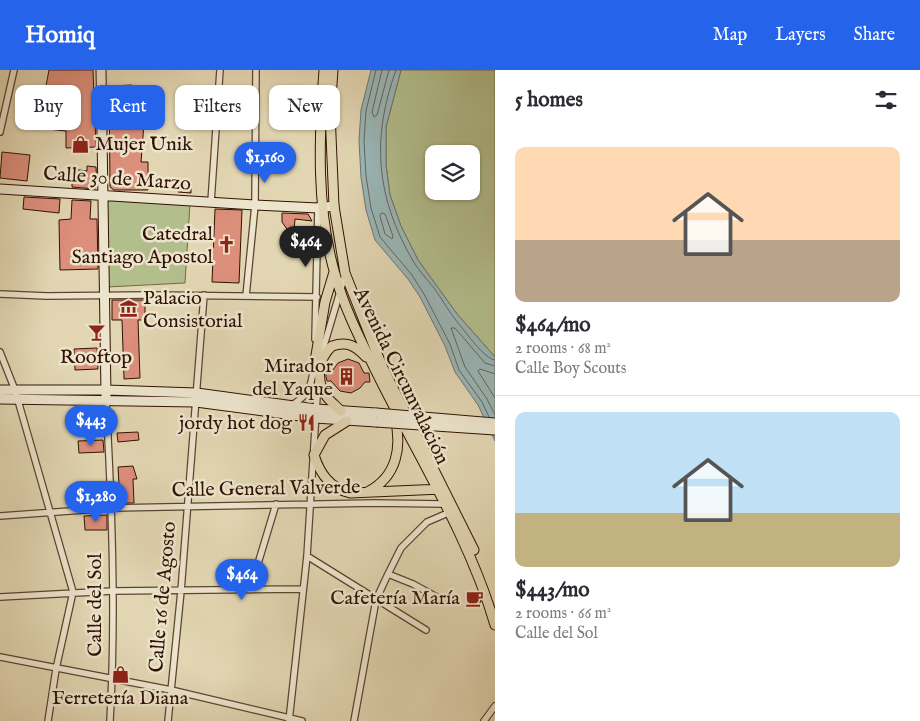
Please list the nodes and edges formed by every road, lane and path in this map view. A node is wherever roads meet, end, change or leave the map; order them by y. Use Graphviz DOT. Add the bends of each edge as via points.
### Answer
graph roads {
  1 [pos="14,70"];
  2 [pos="101,70"];
  3 [pos="220,70"];
  4 [pos="256,70"];
  5 [pos="324,70"];
  6 [pos="333,70"];
  7 [pos="0,91"];
  8 [pos="9,93"];
  9 [pos="0,132"];
  10 [pos="0,189"];
  11 [pos="102,195"];
  12 [pos="211,202"];
  13 [pos="255,205"];
  14 [pos="334,206"];
  15 [pos="320,207"];
  16 [pos="334,272"];
  17 [pos="345,272"];
  18 [pos="340,290"];
  19 [pos="0,294"];
  20 [pos="105,295"];
  21 [pos="204,295"];
  22 [pos="246,296"];
  23 [pos="317,297"];
  24 [pos="0,352"];
  25 [pos="317,368"];
  26 [pos="376,372"];
  27 [pos="0,390"];
  28 [pos="106,390"];
  29 [pos="16,394"];
  30 [pos="196,398"];
  31 [pos="0,399"];
  32 [pos="106,400"];
  33 [pos="392,403"];
  34 [pos="291,405"];
  35 [pos="341,411"];
  36 [pos="316,413"];
  37 [pos="376,418"];
  38 [pos="347,420"];
  39 [pos="495,423"];
  40 [pos="495,430"];
  41 [pos="314,455"];
  42 [pos="440,489"];
  43 [pos="368,491"];
  44 [pos="276,504"];
  45 [pos="310,504"];
  46 [pos="443,504"];
  47 [pos="186,507"];
  48 [pos="112,508"];
  49 [pos="51,511"];
  50 [pos="448,513"];
  51 [pos="0,516"];
  52 [pos="307,556"];
  53 [pos="388,574"];
  54 [pos="302,589"];
  55 [pos="250,590"];
  56 [pos="113,591"];
  57 [pos="181,591"];
  58 [pos="73,592"];
  59 [pos="0,597"];
  60 [pos="376,600"];
  61 [pos="442,600"];
  62 [pos="495,604"];
  63 [pos="495,625"];
  64 [pos="426,630"];
  65 [pos="0,657"];
  66 [pos="56,669"];
  67 [pos="112,679"];
  68 [pos="171,690"];
  69 [pos="495,706"];
  70 [pos="289,719"];
  71 [pos="48,721"];
  72 [pos="110,721"];
  73 [pos="168,721"];
  74 [pos="302,721"];
  75 [pos="354,721"];
  76 [pos="484,721"];
  1 -- 8 [label="street"];
  2 -- 11 [label="main road, Calle del Sol"];
  3 -- 12 [label="street"];
  4 -- 13 [label="street"];
  5 -- 15 [label="main road, Avenida Circunvalación"];
  6 -- 14 [label="main road, Avenida Circunvalación" via="330,112"];
  7 -- 8 [label="street"];
  8 -- 9 [label="street"];
  10 -- 11 [label="main road, Calle 30 de Marzo"];
  11 -- 12 [label="main road, Calle 30 de Marzo"];
  11 -- 20 [label="main road, Calle del Sol"];
  12 -- 13 [label="main road, Calle 30 de Marzo"];
  13 -- 15 [label="main road, Calle 30 de Marzo"];
  13 -- 22 [label="street"];
  14 -- 15 [label="main road, Calle 30 de Marzo"];
  14 -- 17 [label="main road, Avenida Circunvalación"];
  15 -- 16 [label="main road, Avenida Circunvalación"];
  15 -- 23 [label="street"];
  16 -- 18 [label="main road, Avenida Circunvalación"];
  16 -- 25 [label="main road" via="326,302"];
  17 -- 18 [label="street"];
  17 -- 42 [label="main road, Avenida Circunvalación" via="382,366"];
  18 -- 25 [label="street"];
  18 -- 26 [label="main road, Avenida Circunvalación"];
  19 -- 20 [label="street"];
  20 -- 21 [label="street"];
  20 -- 28 [label="main road, Calle del Sol"];
  21 -- 22 [label="street"];
  21 -- 30 [label="street, Calle 16 de Agosto"];
  22 -- 23 [label="street"];
  23 -- 25 [label="street"];
  24 -- 29 [label="street"];
  25 -- 26 [label="main road" via="332,346 346,344 361,352"];
  25 -- 34 [label="street" via="310,390 304,398"];
  25 -- 35 [label="main road" via="326,396"];
  25 -- 36 [label="street"];
  26 -- 33 [label="main road, Avenida Circunvalación"];
  27 -- 29 [label="main road"];
  28 -- 29 [label="main road"];
  28 -- 30 [label="main road"];
  28 -- 32 [label="main road, Calle del Sol"];
  29 -- 31 [label="main road"];
  29 -- 32 [label="main road"];
  29 -- 49 [label="street"];
  30 -- 32 [label="main road"];
  30 -- 34 [label="main road"];
  30 -- 36 [label="main road"];
  30 -- 47 [label="street, Calle 16 de Agosto"];
  32 -- 48 [label="street, Calle del Sol"];
  33 -- 42 [label="main road, Avenida Circunvalación"];
  33 -- 43 [label="main road" via="398,451 389,474"];
  34 -- 36 [label="main road"];
  35 -- 36 [label="main road"];
  35 -- 37 [label="main road"];
  36 -- 38 [label="main road"];
  36 -- 41 [label="street"];
  37 -- 38 [label="main road"];
  37 -- 39 [label="main road, bridge"];
  37 -- 40 [label="main road, bridge"];
  38 -- 41 [label="main road" via="325,435"];
  41 -- 43 [label="main road" via="321,473 334,486 350,493"];
  41 -- 45 [label="street"];
  42 -- 43 [label="main road"];
  42 -- 46 [label="main road, Avenida Circunvalación"];
  42 -- 62 [label="main road, Avenida Circunvalación" via="469,539"];
  44 -- 45 [label="street, Calle General Valverde"];
  44 -- 47 [label="street, Calle General Valverde"];
  44 -- 55 [label="street"];
  45 -- 46 [label="street, Calle General Valverde"];
  45 -- 52 [label="street"];
  46 -- 50 [label="main road, Avenida Circunvalación"];
  47 -- 48 [label="street, Calle General Valverde"];
  47 -- 57 [label="street, Calle 16 de Agosto"];
  48 -- 49 [label="street, Calle General Valverde"];
  48 -- 56 [label="street, Calle del Sol"];
  49 -- 51 [label="street, Calle General Valverde"];
  49 -- 58 [label="street"];
  50 -- 53 [label="street" via="427,522 401,548"];
  50 -- 63 [label="main road, Avenida Circunvalación" via="485,591"];
  52 -- 54 [label="street"];
  52 -- 60 [label="street"];
  53 -- 60 [label="street"];
  53 -- 61 [label="street"];
  54 -- 55 [label="street"];
  54 -- 70 [label="street"];
  55 -- 57 [label="street"];
  56 -- 57 [label="street"];
  56 -- 58 [label="street"];
  56 -- 67 [label="street, Calle del Sol"];
  57 -- 68 [label="street, Calle 16 de Agosto"];
  58 -- 59 [label="street"];
  58 -- 66 [label="street"];
  60 -- 64 [label="street"];
  60 -- 75 [label="street"];
  65 -- 66 [label="street"];
  66 -- 67 [label="street"];
  66 -- 71 [label="street"];
  67 -- 68 [label="street"];
  67 -- 72 [label="street, Calle del Sol"];
  68 -- 70 [label="street"];
  68 -- 73 [label="street, Calle 16 de Agosto"];
  69 -- 76 [label="street"];
  70 -- 74 [label="street"];
}
